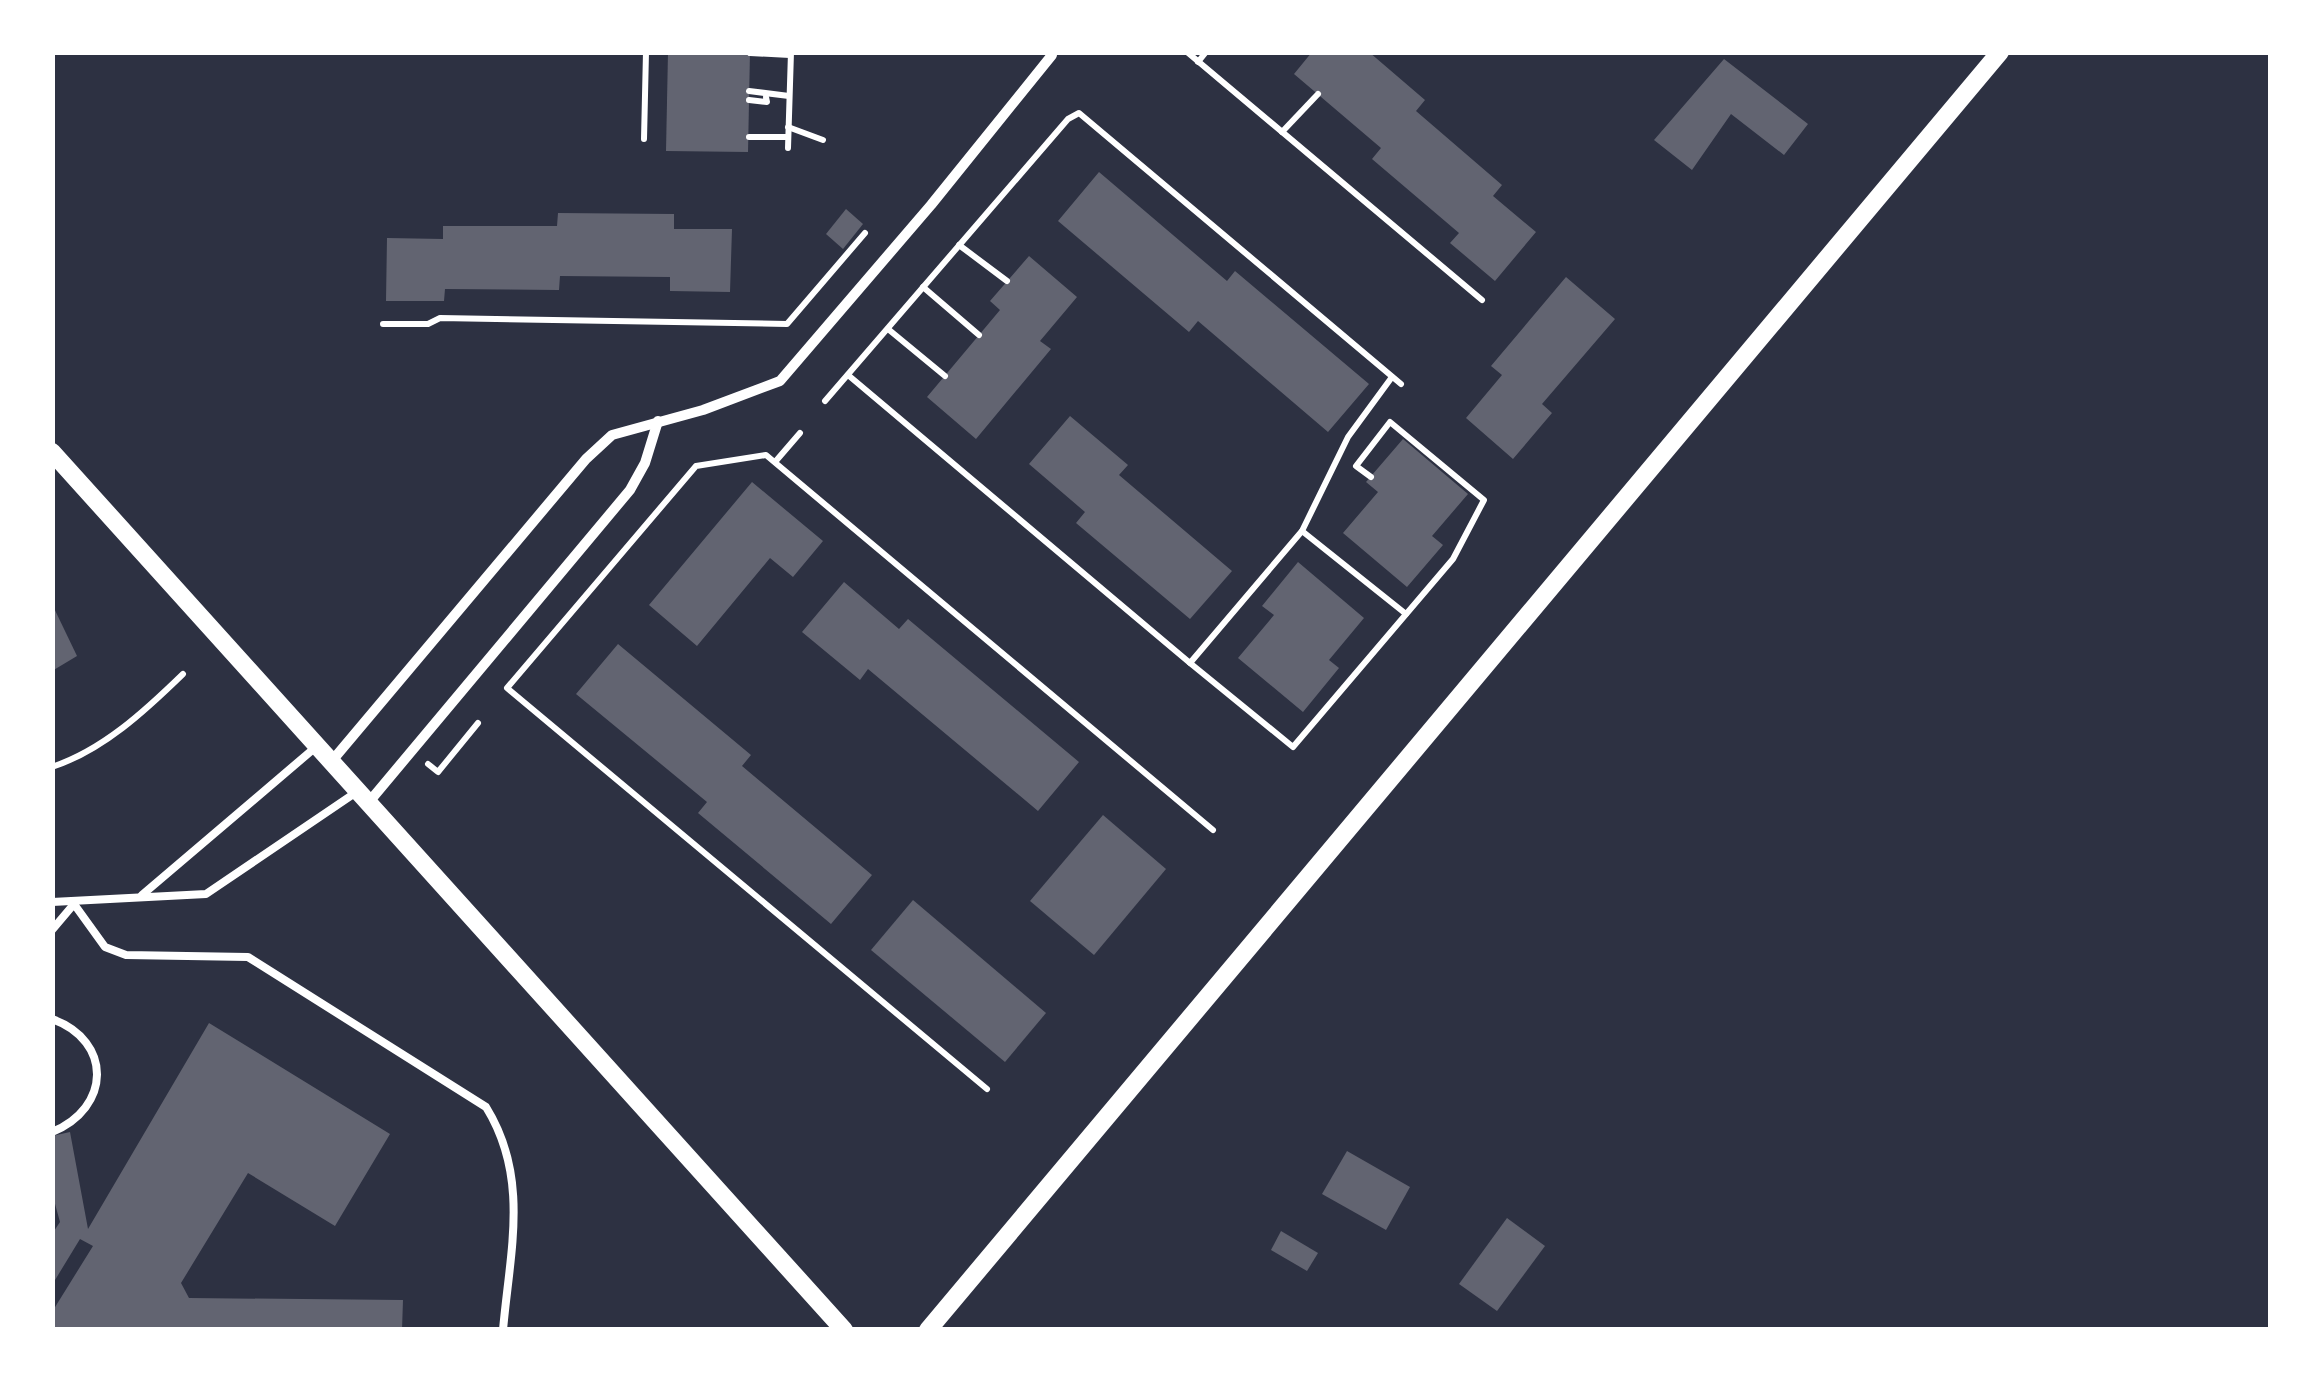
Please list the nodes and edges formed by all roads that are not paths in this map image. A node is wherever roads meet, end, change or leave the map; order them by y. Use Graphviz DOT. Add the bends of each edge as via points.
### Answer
graph roads {
  1 [pos="2000,52"];
  2 [pos="1052,55"];
  3 [pos="658,421"];
  4 [pos="52,452"];
  5 [pos="317,746"];
  6 [pos="332,762"];
  7 [pos="363,796"];
  8 [pos="142,895"];
  9 [pos="52,902"];
  10 [pos="74,904"];
  11 [pos="52,930"];
  12 [pos="52,1018"];
  13 [pos="52,1132"];
  14 [pos="502,1330"];
  15 [pos="844,1330"];
  16 [pos="928,1330"];
  1 -- 16 [label="street"];
  2 -- 3 [label="street" via="780,380"];
  3 -- 6 [label="street" via="612,436 586,458"];
  3 -- 7 [label="street" via="630,490"];
  4 -- 5 [label="street"];
  5 -- 6 [label="street"];
  5 -- 8 [label="lane"];
  6 -- 7 [label="street"];
  7 -- 8 [label="lane" via="206,894"];
  7 -- 15 [label="street"];
  8 -- 10 [label="lane"];
  9 -- 10 [label="lane"];
  10 -- 11 [label="lane"];
  10 -- 14 [label="lane" via="104,947 126,955 248,957 486,1107 514,1169"];
  12 -- 13 [label="lane" via="85,1040 98,1076 85,1112"];
}
